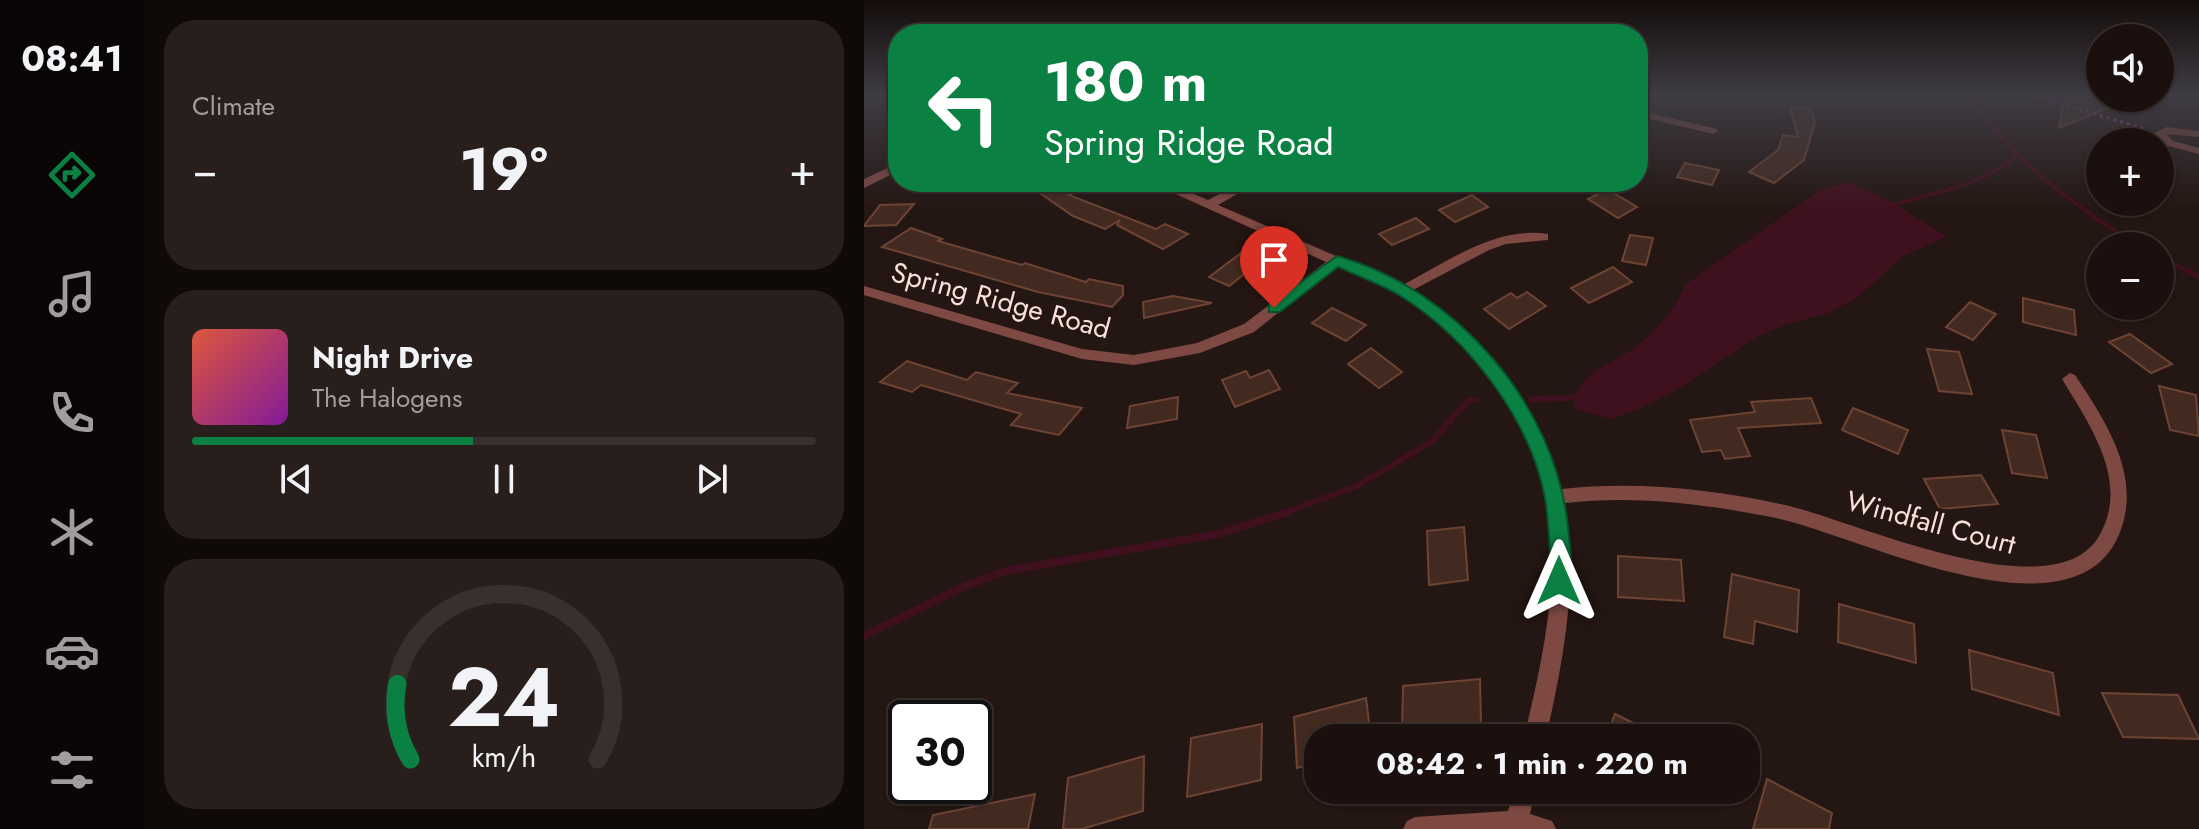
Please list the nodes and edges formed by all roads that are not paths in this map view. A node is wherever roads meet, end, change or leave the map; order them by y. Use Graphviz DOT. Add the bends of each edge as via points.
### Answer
graph roads {
  1 [pos="2160,134"];
  2 [pos="2199,151"];
  3 [pos="888,171"];
  4 [pos="864,184"];
  5 [pos="1178,192"];
  6 [pos="1233,192"];
  7 [pos="1208,205"];
  8 [pos="1543,237"];
  9 [pos="1337,260"];
  10 [pos="864,290"];
  11 [pos="1403,290"];
  12 [pos="2070,379"];
  13 [pos="1555,497"];
  14 [pos="1538,724"];
  15 [pos="1521,804"];
  16 [pos="1516,826"];
  17 [pos="1415,829"];
  18 [pos="1544,829"];
  1 -- 2 [label="street" via="2169,143"];
  3 -- 4 [label="street"];
  5 -- 7 [label="street"];
  6 -- 7 [label="street"];
  7 -- 9 [label="street"];
  8 -- 11 [label="street" via="1484,247"];
  9 -- 10 [label="street, Spring Ridge Road" via="1249,328 1200,348 1134,360 1082,354"];
  9 -- 11 [label="street"];
  11 -- 13 [label="street" via="1438,314 1494,372 1518,406"];
  12 -- 13 [label="street, Windfall Court" via="2108,443 2120,491 2118,513 2102,549 2083,566 2049,575 1982,570 1813,519 1689,496 1602,491"];
  13 -- 14 [label="street" via="1560,553 1556,637"];
  15 -- 16 [label="street"];
  16 -- 17 [label="street"];
  16 -- 18 [label="street"];
}
